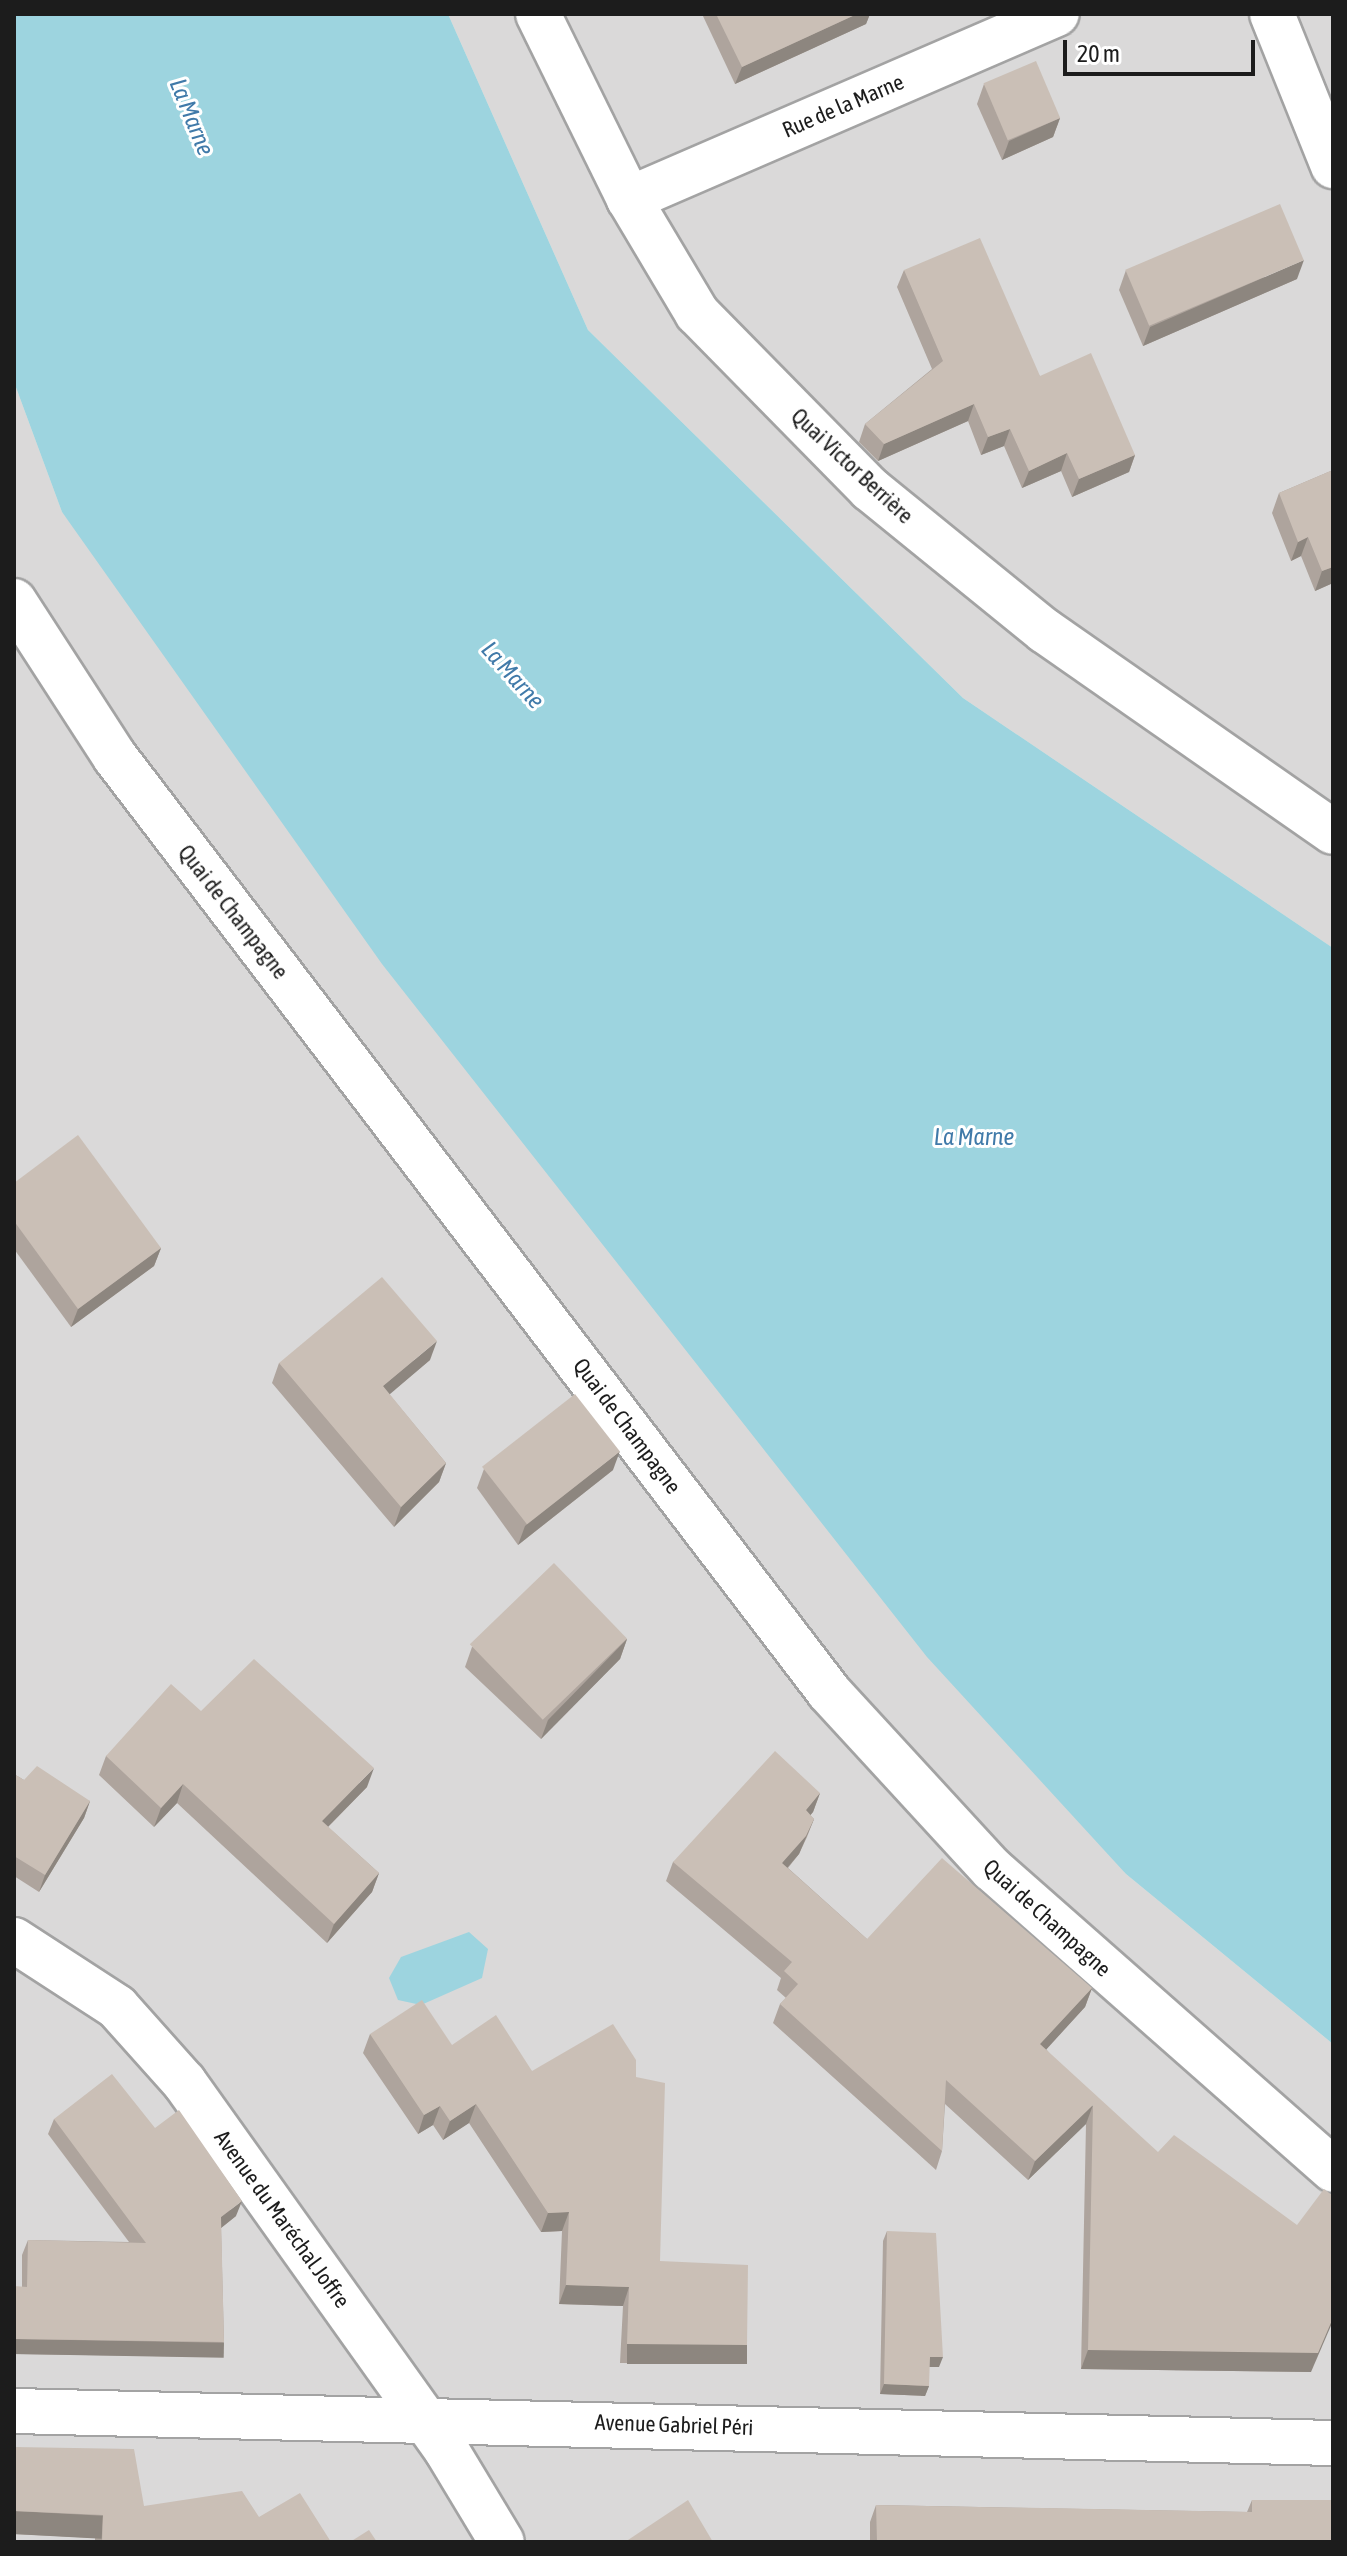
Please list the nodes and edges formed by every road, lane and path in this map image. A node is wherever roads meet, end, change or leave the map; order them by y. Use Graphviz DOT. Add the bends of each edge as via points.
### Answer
graph roads {
  1 [pos="538,14"];
  2 [pos="1057,14"];
  3 [pos="1272,14"];
  4 [pos="1333,166"];
  5 [pos="629,199"];
  6 [pos="14,601"];
  7 [pos="1333,832"];
  8 [pos="14,1940"];
  9 [pos="1333,2170"];
  10 [pos="14,2411"];
  11 [pos="420,2418"];
  12 [pos="1333,2443"];
  13 [pos="502,2542"];
  1 -- 5 [label="street, Quai Victor Berrière"];
  2 -- 5 [label="street, Rue de la Marne"];
  3 -- 4 [label="street"];
  5 -- 7 [label="street, Quai Victor Berrière" via="697,313 870,489 1045,631"];
  6 -- 9 [label="street, Quai de Champagne" via="115,757 829,1692 992,1869"];
  8 -- 11 [label="street, Avenue du Maréchal Joffre" via="117,2007 184,2082"];
  10 -- 11 [label="street, Avenue Gabriel Péri"];
  11 -- 12 [label="street, Avenue Gabriel Péri"];
  11 -- 13 [label="street, Avenue du Maréchal Joffre"];
}
